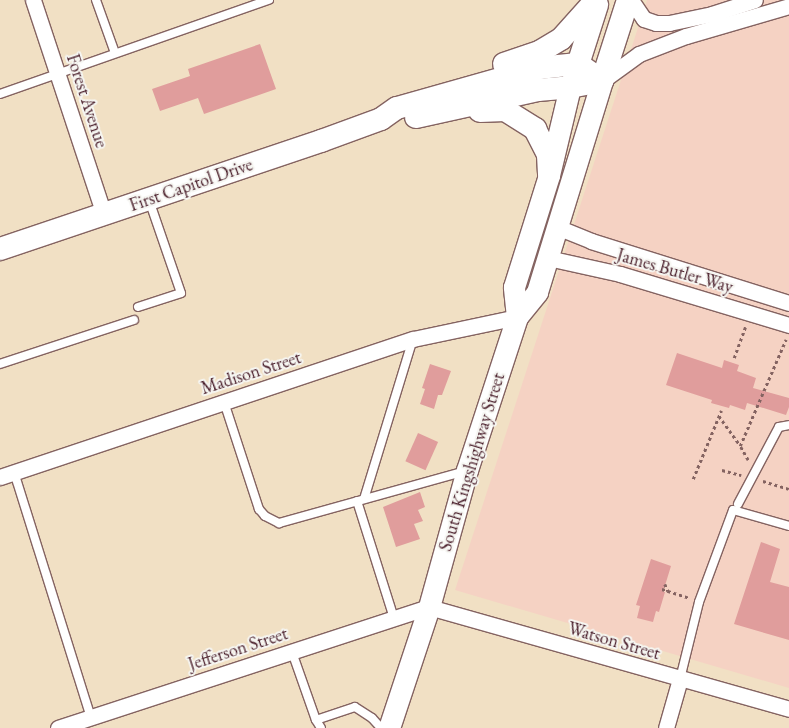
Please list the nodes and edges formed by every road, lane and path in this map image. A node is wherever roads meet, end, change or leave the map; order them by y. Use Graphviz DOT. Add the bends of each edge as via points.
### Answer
graph roads {
  1 [pos="33,0"];
  2 [pos="96,0"];
  3 [pos="269,0"];
  4 [pos="596,0"];
  5 [pos="599,0"];
  6 [pos="630,0"];
  7 [pos="755,0"];
  8 [pos="789,6"];
  9 [pos="115,53"];
  10 [pos="578,64"];
  11 [pos="58,74"];
  12 [pos="602,81"];
  13 [pos="570,87"];
  14 [pos="0,94"];
  15 [pos="389,113"];
  16 [pos="427,114"];
  17 [pos="549,175"];
  18 [pos="149,200"];
  19 [pos="104,215"];
  20 [pos="557,227"];
  21 [pos="0,249"];
  22 [pos="548,258"];
  23 [pos="789,303"];
  24 [pos="138,308"];
  25 [pos="750,314"];
  26 [pos="517,317"];
  27 [pos="134,320"];
  28 [pos="788,331"];
  29 [pos="413,339"];
  30 [pos="734,358"];
  31 [pos="0,364"];
  32 [pos="224,402"];
  33 [pos="721,411"];
  34 [pos="719,416"];
  35 [pos="789,425"];
  36 [pos="740,446"];
  37 [pos="467,470"];
  38 [pos="7,474"];
  39 [pos="752,478"];
  40 [pos="693,479"];
  41 [pos="361,500"];
  42 [pos="738,504"];
  43 [pos="789,526"];
  44 [pos="665,584"];
  45 [pos="662,589"];
  46 [pos="668,591"];
  47 [pos="699,602"];
  48 [pos="429,607"];
  49 [pos="394,618"];
  50 [pos="292,652"];
  51 [pos="680,679"];
  52 [pos="789,709"];
  53 [pos="91,717"];
  54 [pos="316,720"];
  55 [pos="58,728"];
  56 [pos="321,728"];
  57 [pos="381,728"];
  58 [pos="389,728"];
  59 [pos="666,728"];
  1 -- 11 [label="street, Forest Avenue"];
  2 -- 9 [label="lane"];
  3 -- 9 [label="lane"];
  4 -- 15 [label="main road" via="560,39 541,51 422,91"];
  5 -- 10 [label="main road"];
  6 -- 7 [label="street" via="644,19 656,23 669,23 712,14"];
  6 -- 12 [label="main road"];
  8 -- 12 [label="street" via="686,36 646,51 630,59"];
  9 -- 11 [label="lane"];
  10 -- 12 [label="main road"];
  10 -- 13 [label="main road"];
  10 -- 15 [label="main road, First Capitol Drive" via="539,68"];
  11 -- 14 [label="lane"];
  11 -- 19 [label="street, Forest Avenue"];
  12 -- 13 [label="main road, First Capitol Drive"];
  12 -- 20 [label="main road, South Kingshighway Street"];
  13 -- 16 [label="main road, First Capitol Drive" via="538,90"];
  13 -- 17 [label="main road, South Kingshighway Street"];
  15 -- 16 [label="main road, First Capitol Drive" via="400,120"];
  15 -- 18 [label="main road, First Capitol Drive"];
  16 -- 17 [label="main road" via="505,110 535,129 548,155"];
  17 -- 26 [label="main road, South Kingshighway Street" via="514,287"];
  18 -- 19 [label="main road, First Capitol Drive"];
  18 -- 24 [label="lane" via="181,293"];
  19 -- 21 [label="main road, First Capitol Drive"];
  20 -- 22 [label="main road, South Kingshighway Street"];
  20 -- 23 [label="street, James Butler Way" via="591,241"];
  22 -- 25 [label="street, James Butler Way" via="620,274"];
  22 -- 26 [label="main road, South Kingshighway Street" via="537,292"];
  25 -- 28 [label="street, James Butler Way"];
  25 -- 30 [label="path"];
  26 -- 29 [label="street, Madison Street"];
  26 -- 37 [label="main road, South Kingshighway Street"];
  27 -- 31 [label="lane"];
  28 -- 36 [label="path"];
  29 -- 32 [label="street, Madison Street"];
  29 -- 41 [label="lane"];
  32 -- 38 [label="street, Madison Street"];
  32 -- 41 [label="lane" via="258,508 265,516 279,523"];
  33 -- 34 [label="path"];
  34 -- 36 [label="path"];
  34 -- 40 [label="path"];
  35 -- 39 [label="lane" via="779,427"];
  36 -- 39 [label="path" via="752,467"];
  37 -- 41 [label="lane"];
  37 -- 48 [label="main road, South Kingshighway Street"];
  38 -- 53 [label="lane"];
  39 -- 42 [label="lane"];
  41 -- 49 [label="lane"];
  43 -- 47 [label="lane" via="733,510"];
  44 -- 46 [label="path"];
  45 -- 46 [label="path"];
  46 -- 47 [label="path"];
  47 -- 51 [label="lane"];
  48 -- 49 [label="street, Jefferson Street"];
  48 -- 51 [label="street, Watson Street"];
  48 -- 58 [label="main road, South Kingshighway Street"];
  49 -- 50 [label="street, Jefferson Street"];
  50 -- 53 [label="street, Jefferson Street"];
  50 -- 54 [label="lane"];
  51 -- 52 [label="street, Watson Street"];
  51 -- 59 [label="street"];
  53 -- 55 [label="street, Jefferson Street"];
  54 -- 56 [label="lane"];
  54 -- 57 [label="lane" via="355,707 372,718"];
}
